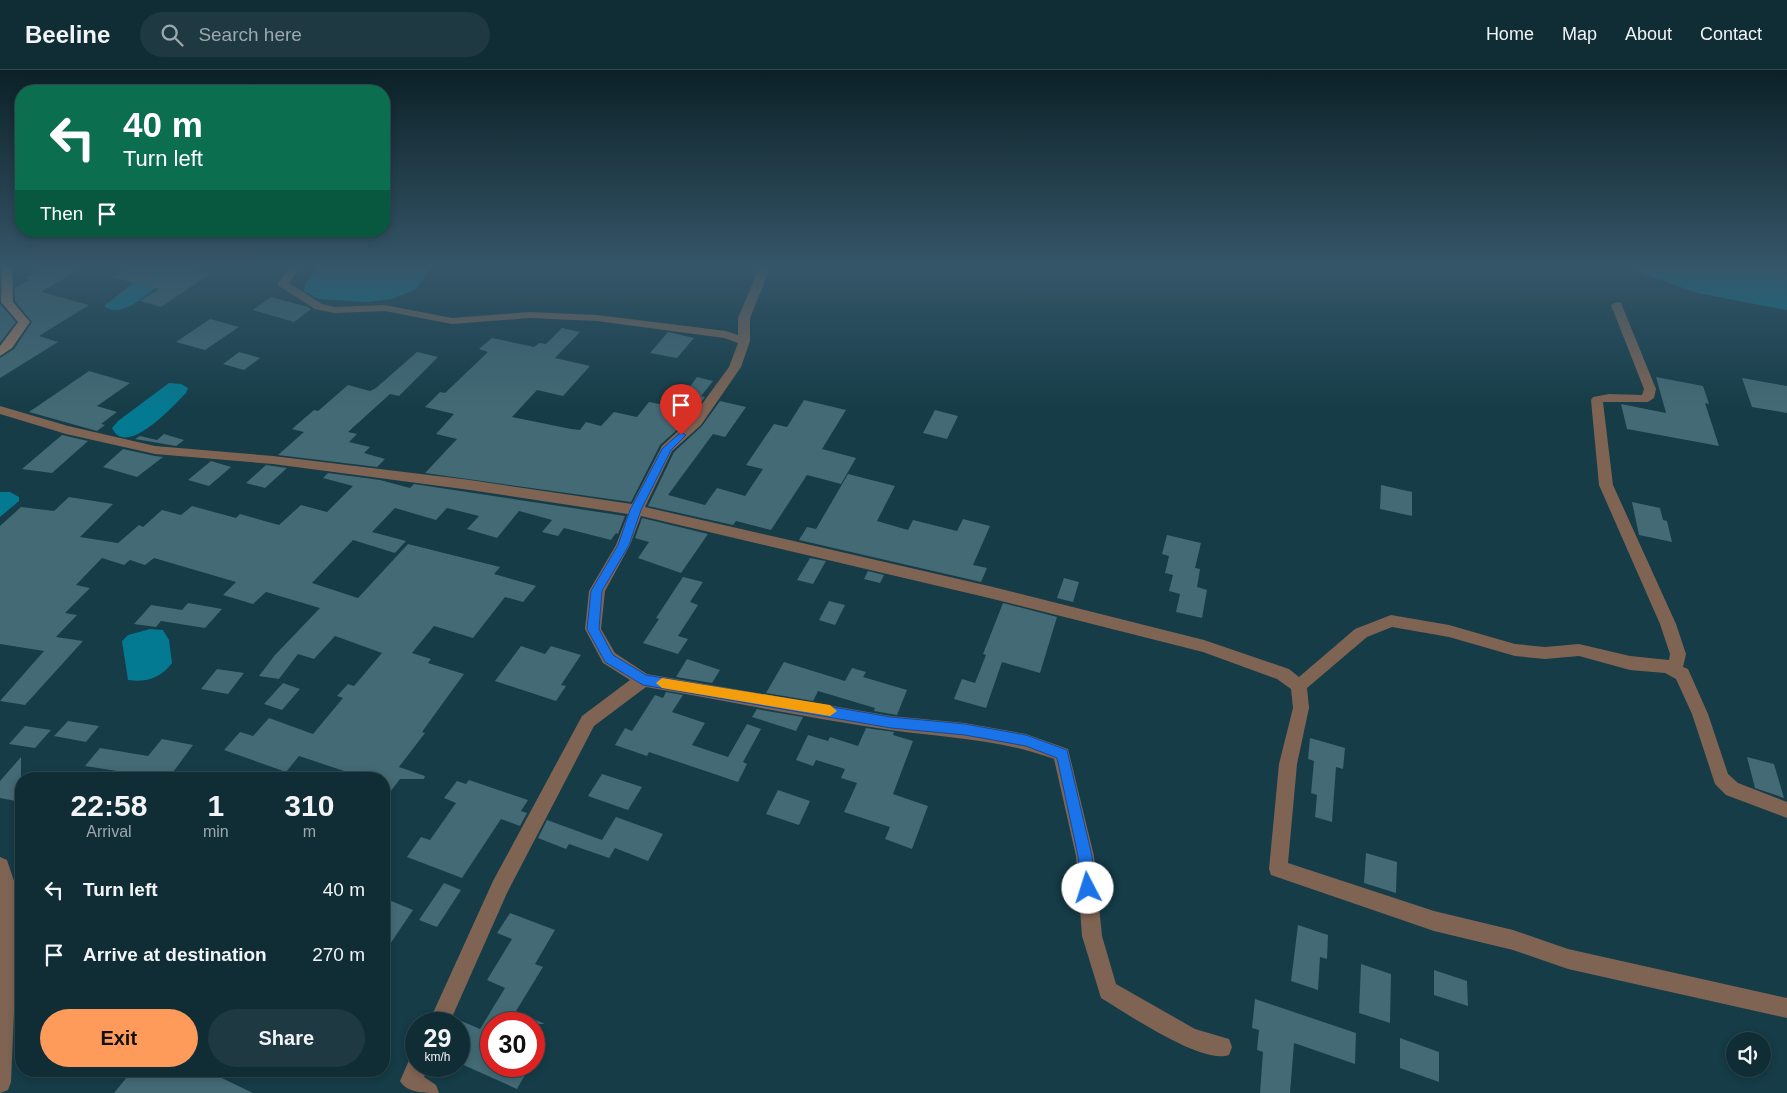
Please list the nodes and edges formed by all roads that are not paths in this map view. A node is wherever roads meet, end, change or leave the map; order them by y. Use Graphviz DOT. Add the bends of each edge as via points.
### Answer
graph roads {
  1 [pos="17,314"];
  2 [pos="415,314"];
  3 [pos="746,314"];
  4 [pos="1622,314"];
  5 [pos="744,341"];
  6 [pos="0,352"];
  7 [pos="0,410"];
  8 [pos="636,510"];
  9 [pos="1667,666"];
  10 [pos="643,680"];
  11 [pos="1299,686"];
  12 [pos="1787,810"];
  13 [pos="0,866"];
  14 [pos="1787,1008"];
  15 [pos="443,1012"];
  16 [pos="1221,1047"];
  17 [pos="413,1077"];
  18 [pos="0,1082"];
  19 [pos="428,1093"];
  1 -- 6 [label="street" via="24,322"];
  2 -- 5 [label="street" via="452,321 530,315 597,318 726,335"];
  3 -- 5 [label="street"];
  4 -- 9 [label="street" via="1650,389 1648,398 1639,400 1605,397 1597,400 1606,485 1678,654 1676,664"];
  5 -- 8 [label="street" via="735,367 714,398 696,422 667,449"];
  7 -- 8 [label="street" via="66,430 155,450 283,461"];
  8 -- 10 [label="street" via="623,545 597,591 593,629 609,658"];
  8 -- 11 [label="street" via="1204,646 1283,674"];
  9 -- 11 [label="street" via="1630,663 1579,650 1545,653 1515,650 1449,631 1391,621 1361,632"];
  9 -- 12 [label="street" via="1682,674 1700,714 1721,778 1732,789"];
  10 -- 15 [label="street" via="588,720 500,887"];
  10 -- 16 [label="street" via="891,723 991,734 1026,741 1062,754 1085,856 1092,936 1108,991 1191,1039"];
  11 -- 14 [label="street" via="1301,708 1288,764 1278,869 1434,921 1513,940 1568,960"];
  13 -- 18 [label="street" via="9,896"];
  17 -- 19 [label="street" via="411,1081"];
}
